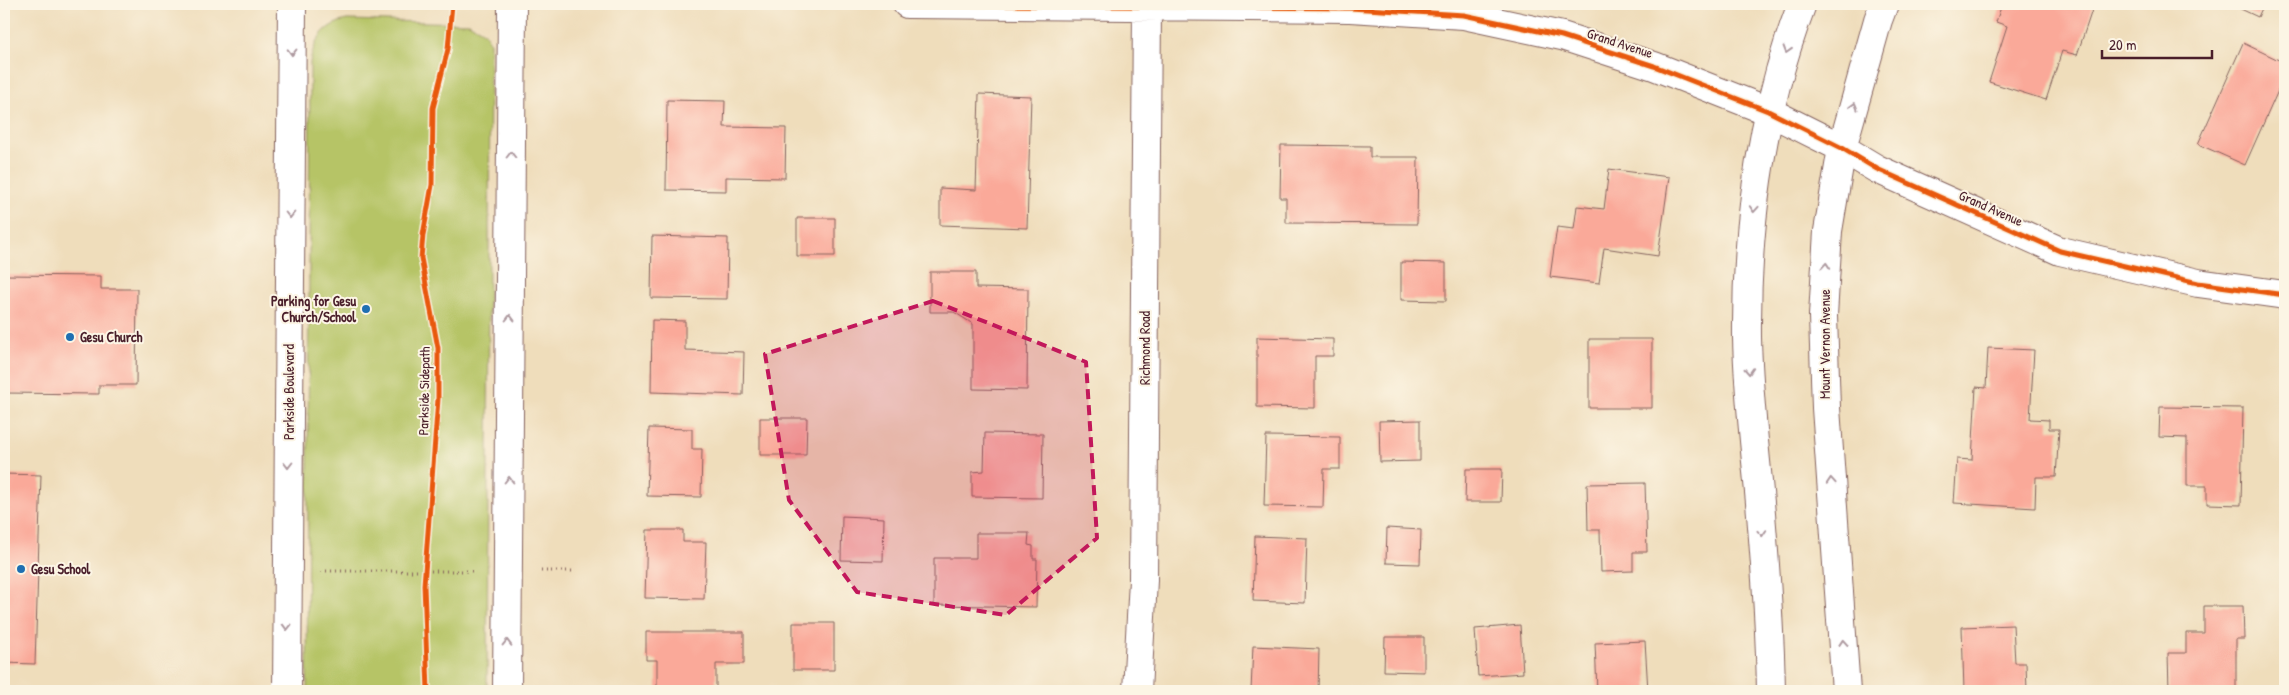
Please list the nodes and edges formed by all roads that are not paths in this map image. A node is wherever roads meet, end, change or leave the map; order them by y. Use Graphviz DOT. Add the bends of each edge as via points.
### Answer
graph roads {
  1 [pos="292,4"];
  2 [pos="512,4"];
  3 [pos="907,4"];
  4 [pos="1802,4"];
  5 [pos="1884,4"];
  6 [pos="1147,5"];
  7 [pos="1768,111"];
  8 [pos="1842,148"];
  9 [pos="2285,295"];
  10 [pos="287,691"];
  11 [pos="507,691"];
  12 [pos="1137,691"];
  13 [pos="1771,691"];
  14 [pos="1846,691"];
  1 -- 10 [label="street, Parkside Boulevard, one-way"];
  11 -- 2 [label="street, one-way"];
  3 -- 6 [label="street, Grand Avenue"];
  4 -- 7 [label="street, one-way"];
  8 -- 5 [label="street, Mount Vernon Avenue, one-way"];
  6 -- 7 [label="street, Grand Avenue" via="1350,8 1464,15 1562,36 1654,66"];
  6 -- 12 [label="street, Richmond Road" via="1143,580"];
  7 -- 8 [label="street, Grand Avenue"];
  7 -- 13 [label="street, one-way" via="1755,193 1747,337 1770,635"];
  8 -- 9 [label="street, Grand Avenue" via="1878,170 2060,252 2198,283"];
  14 -- 8 [label="street, Mount Vernon Avenue, one-way" via="1826,408 1823,316 1828,231"];
}
